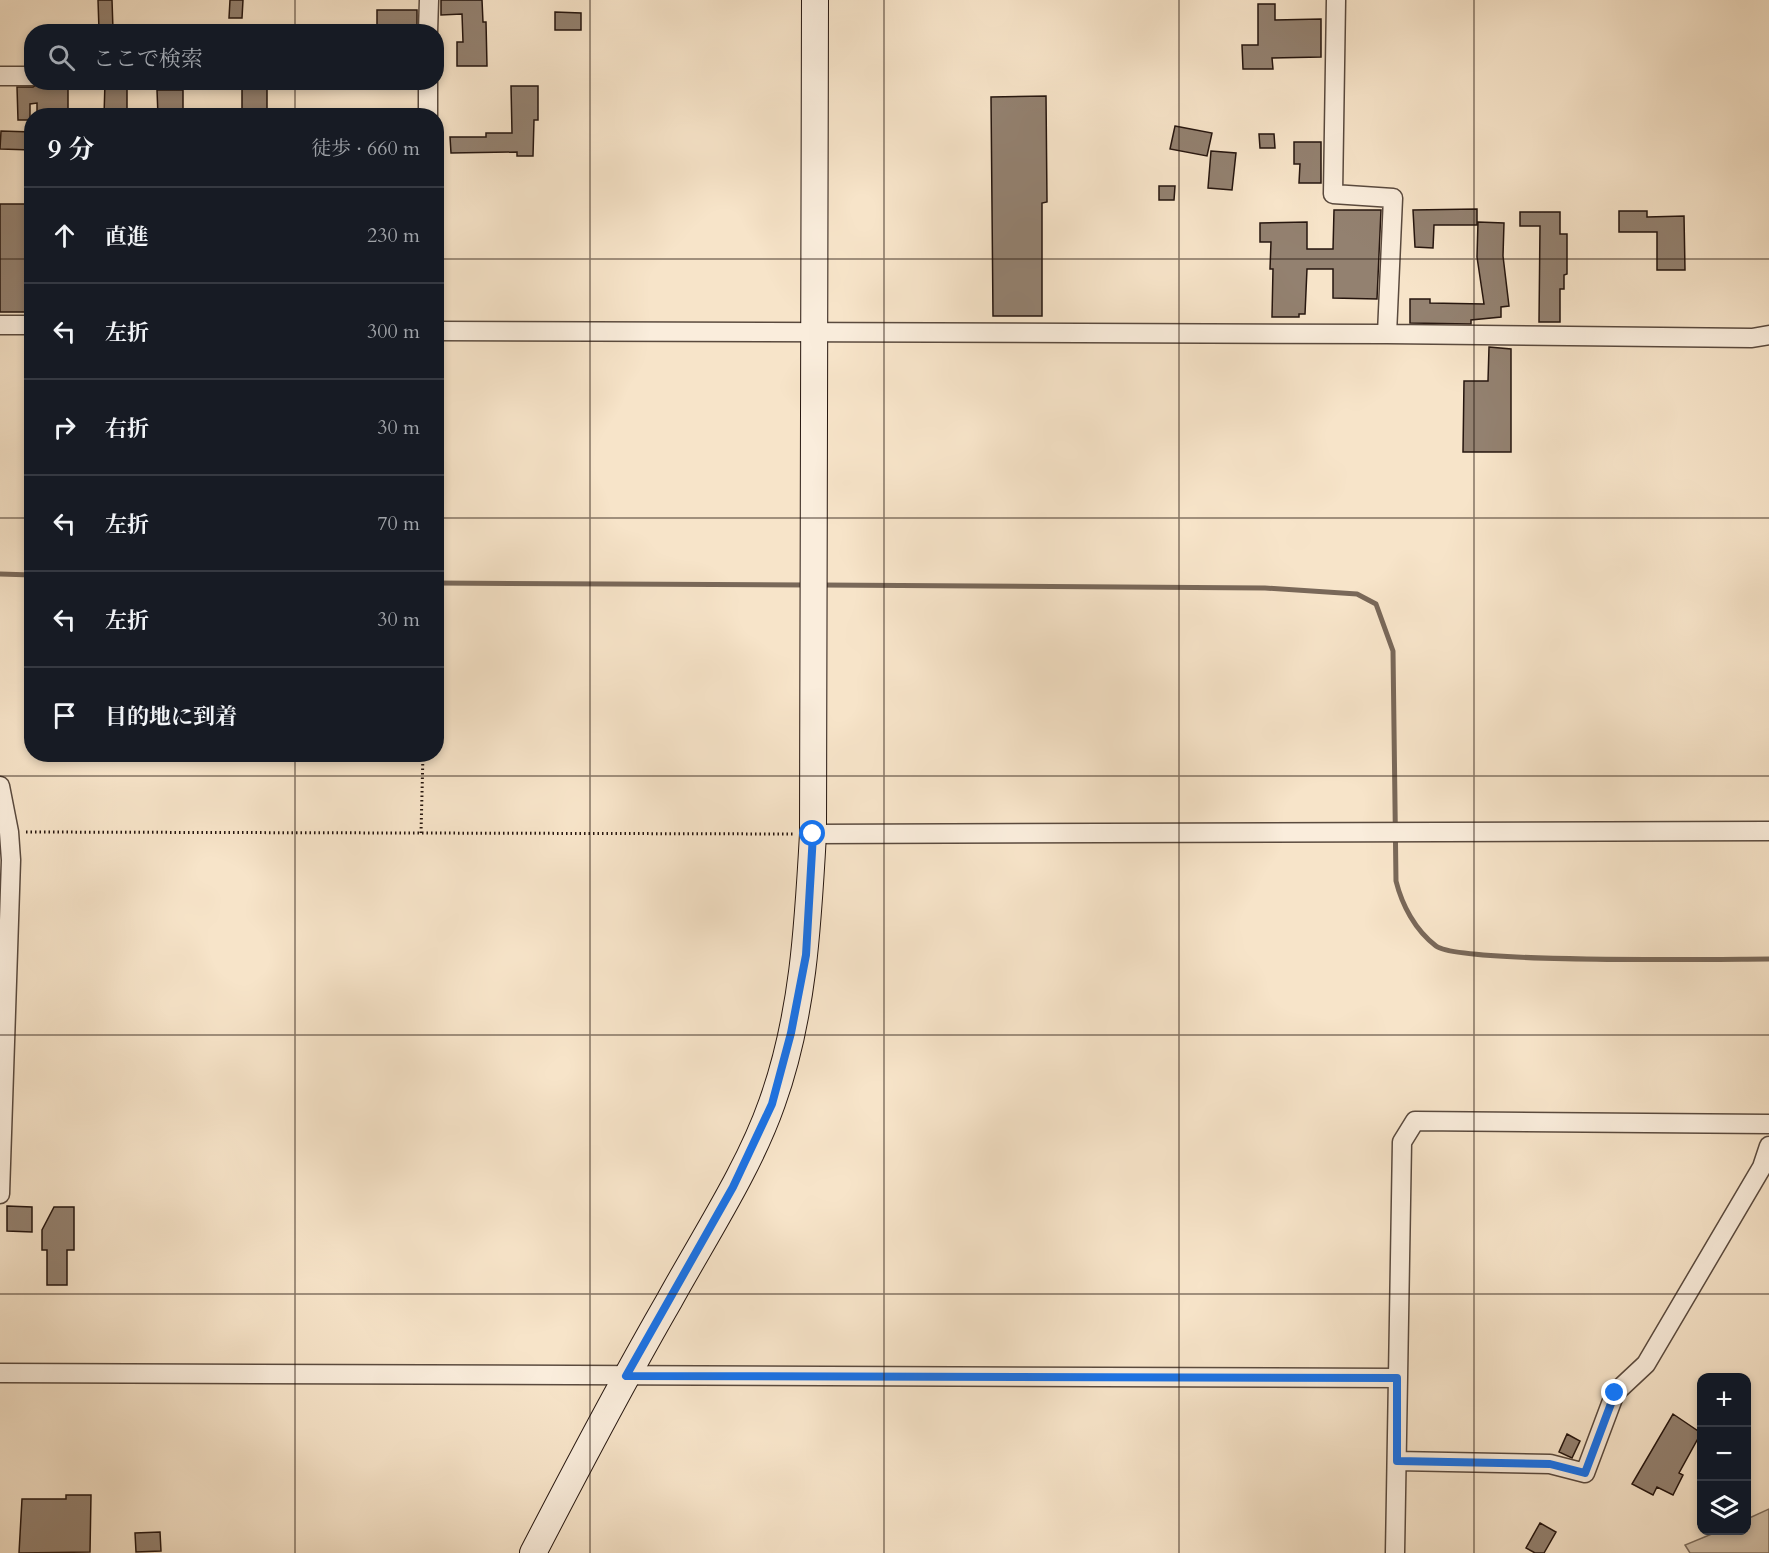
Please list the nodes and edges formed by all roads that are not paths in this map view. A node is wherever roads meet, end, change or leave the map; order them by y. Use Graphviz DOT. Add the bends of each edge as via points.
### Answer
graph roads {
  1 [pos="429,0"];
  2 [pos="815,0"];
  3 [pos="1336,0"];
  4 [pos="428,24"];
  5 [pos="0,76"];
  6 [pos="24,76"];
  7 [pos="428,90"];
  8 [pos="428,108"];
  9 [pos="0,325"];
  10 [pos="24,325"];
  11 [pos="444,331"];
  12 [pos="814,332"];
  13 [pos="1388,334"];
  14 [pos="1769,335"];
  15 [pos="0,786"];
  16 [pos="1769,831"];
  17 [pos="813,834"];
  18 [pos="4,1022"];
  19 [pos="1769,1124"];
  20 [pos="1769,1146"];
  21 [pos="0,1194"];
  22 [pos="0,1373"];
  23 [pos="626,1376"];
  24 [pos="1397,1378"];
  25 [pos="1397,1461"];
  26 [pos="533,1553"];
  27 [pos="1395,1553"];
  1 -- 4 [label="street"];
  2 -- 12 [label="street"];
  3 -- 13 [label="street" via="1333,194 1393,198"];
  5 -- 6 [label="street"];
  7 -- 8 [label="street"];
  9 -- 10 [label="street"];
  11 -- 12 [label="street"];
  12 -- 13 [label="street"];
  12 -- 17 [label="street"];
  13 -- 14 [label="street" via="1729,338"];
  15 -- 18 [label="street" via="11,860"];
  16 -- 17 [label="street"];
  17 -- 23 [label="street" via="806,955 772,1104 733,1187"];
  18 -- 21 [label="street"];
  19 -- 24 [label="street" via="1415,1121 1402,1142"];
  20 -- 25 [label="street" via="1762,1167 1646,1364 1615,1393 1585,1473 1550,1464"];
  22 -- 23 [label="street"];
  23 -- 24 [label="street"];
  23 -- 26 [label="street"];
  24 -- 25 [label="street"];
  25 -- 27 [label="street"];
}
